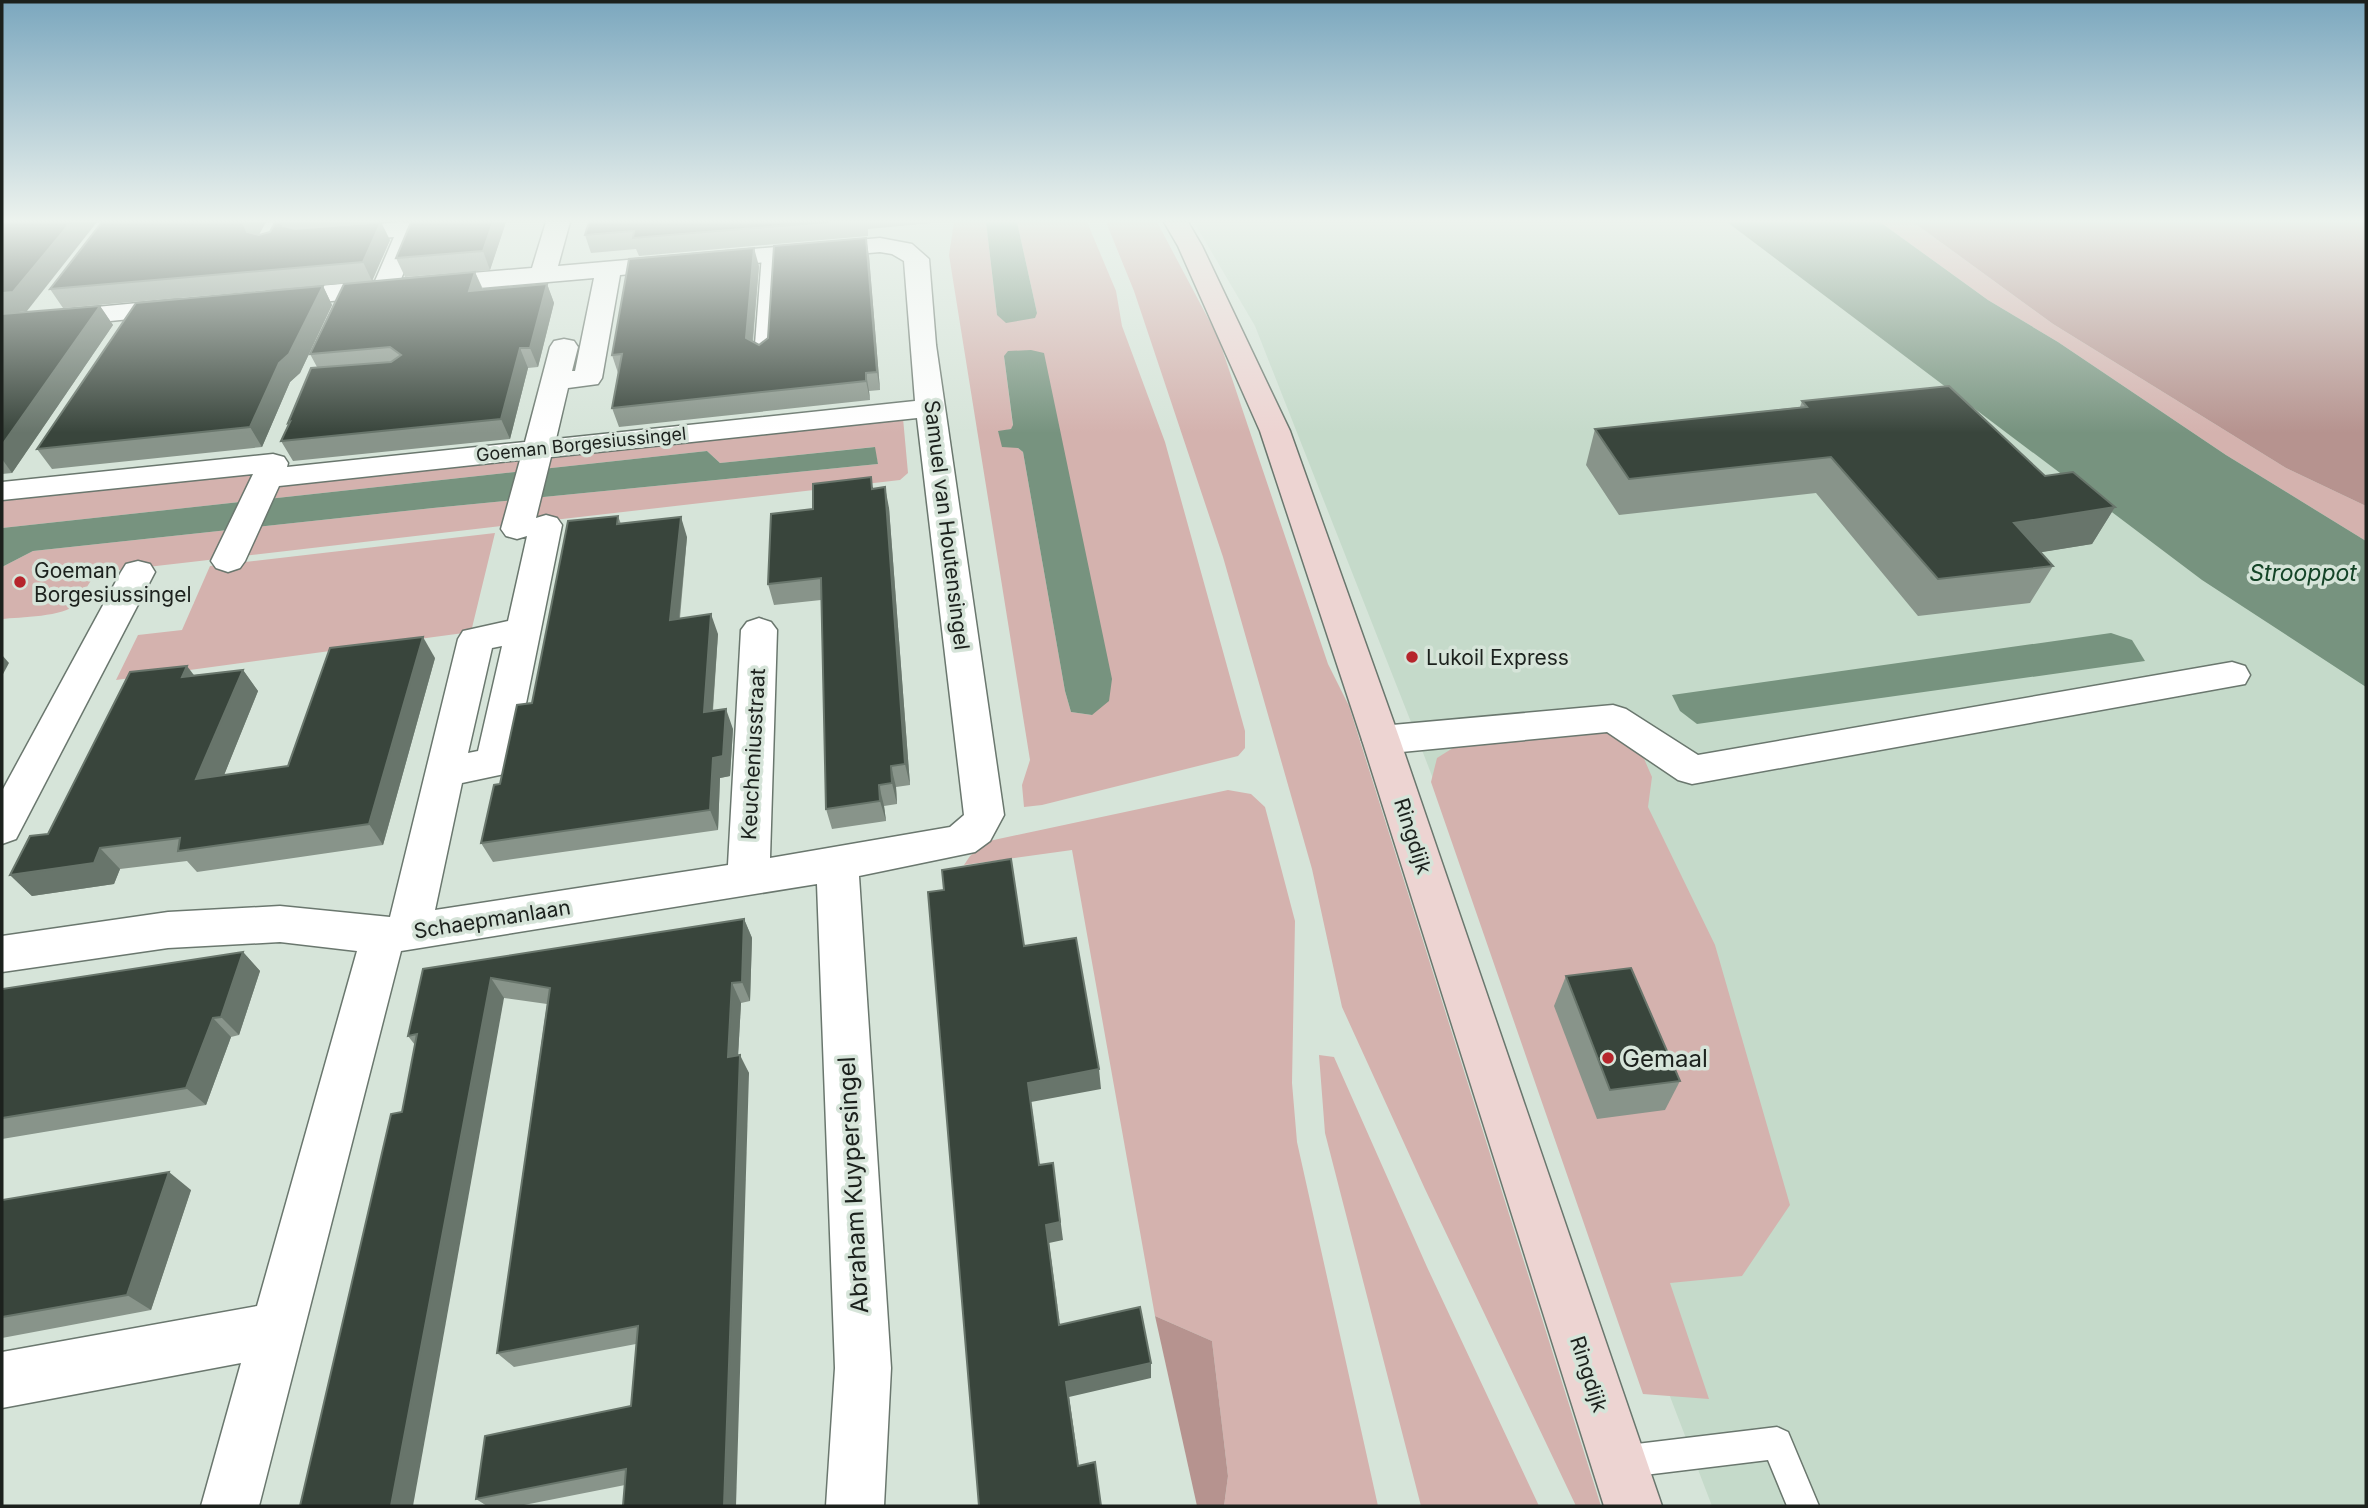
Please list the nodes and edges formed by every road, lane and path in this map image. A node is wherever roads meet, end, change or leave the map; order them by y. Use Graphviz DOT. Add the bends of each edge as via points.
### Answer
graph roads {
  1 [pos="368,292"];
  2 [pos="604,292"];
  3 [pos="766,292"];
  4 [pos="918,292"];
  5 [pos="1211,292"];
  6 [pos="53,299"];
  7 [pos="253,300"];
  8 [pos="199,305"];
  9 [pos="138,311"];
  10 [pos="37,320"];
  11 [pos="2,324"];
  12 [pos="116,343"];
  13 [pos="565,347"];
  14 [pos="762,357"];
  15 [pos="556,381"];
  16 [pos="932,408"];
  17 [pos="537,448"];
  18 [pos="39,459"];
  19 [pos="275,459"];
  20 [pos="10,491"];
  21 [pos="228,561"];
  22 [pos="138,572"];
  23 [pos="759,630"];
  24 [pos="2232,675"];
  25 [pos="1381,740"];
  26 [pos="2,828"];
  27 [pos="976,830"];
  28 [pos="836,864"];
  29 [pos="748,877"];
  30 [pos="395,935"];
  31 [pos="2,954"];
  32 [pos="277,1329"];
  33 [pos="2,1380"];
  34 [pos="1618,1462"];
  35 [pos="230,1506"];
  36 [pos="855,1506"];
  37 [pos="1633,1506"];
  38 [pos="1803,1506"];
  1 -- 7 [label="street" via="345,298"];
  2 -- 15 [label="street" via="588,378"];
  3 -- 14 [label="lane"];
  4 -- 16 [label="street, Samuel van Houtensingel"];
  5 -- 25 [label="main road, Ringdijk" via="1275,431"];
  6 -- 10 [label="street"];
  8 -- 9 [label="street"];
  9 -- 10 [label="street"];
  9 -- 12 [label="street"];
  10 -- 11 [label="street"];
  13 -- 15 [label="street"];
  15 -- 17 [label="street"];
  16 -- 17 [label="street, Goeman Borgesiussingel"];
  16 -- 27 [label="street, Samuel van Houtensingel" via="984,815"];
  17 -- 19 [label="street, Goeman Borgesiussingel"];
  17 -- 30 [label="street" via="523,631 495,763 445,771"];
  18 -- 20 [label="street"];
  19 -- 20 [label="street, Goeman Borgesiussingel"];
  19 -- 21 [label="street"];
  22 -- 26 [label="street"];
  23 -- 29 [label="street, Keucheniusstraat"];
  24 -- 25 [label="street" via="1692,770 1614,718"];
  25 -- 34 [label="main road, Ringdijk"];
  27 -- 28 [label="street, Schaepmanlaan" via="961,841"];
  28 -- 29 [label="street, Schaepmanlaan"];
  28 -- 36 [label="street, Abraham Kuypersingel" via="863,1368"];
  29 -- 30 [label="street, Schaepmanlaan"];
  30 -- 31 [label="street, Schaepmanlaan" via="280,924 169,930"];
  30 -- 32 [label="street"];
  32 -- 33 [label="street"];
  32 -- 35 [label="street"];
  34 -- 37 [label="main road, Ringdijk"];
  34 -- 38 [label="lane" via="1777,1443"];
}
